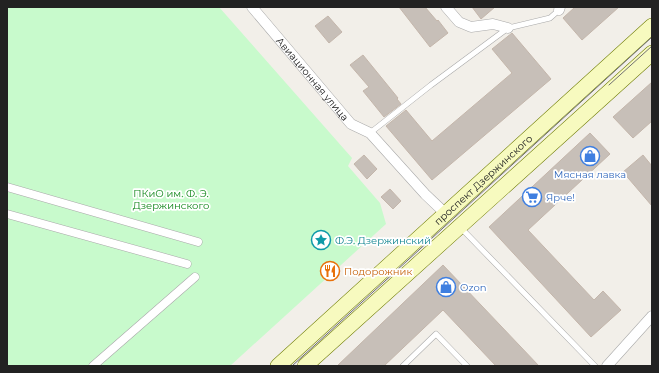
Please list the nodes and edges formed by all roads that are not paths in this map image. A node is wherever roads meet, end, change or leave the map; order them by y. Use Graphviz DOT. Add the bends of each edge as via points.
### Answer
graph roads {
  1 [pos="252,7"];
  2 [pos="446,7"];
  3 [pos="560,8"];
  4 [pos="652,26"];
  5 [pos="508,28"];
  6 [pos="652,53"];
  7 [pos="370,133"];
  8 [pos="7,187"];
  9 [pos="446,213"];
  10 [pos="7,214"];
  11 [pos="459,226"];
  12 [pos="198,242"];
  13 [pos="188,264"];
  14 [pos="195,277"];
  15 [pos="652,316"];
  16 [pos="281,365"];
  17 [pos="93,366"];
  18 [pos="305,366"];
  19 [pos="403,366"];
  20 [pos="467,366"];
  21 [pos="595,366"];
  22 [pos="607,366"];
  1 -- 7 [label="street, Авиационная улица" via="351,124"];
  2 -- 5 [label="street" via="459,22 471,27 494,24"];
  3 -- 5 [label="lane" via="550,18"];
  4 -- 9 [label="main road, проспект Дзержинского"];
  5 -- 7 [label="lane"];
  6 -- 11 [label="main road, проспект Дзержинского"];
  7 -- 9 [label="street, Авиационная улица" via="425,194"];
  8 -- 12 [label="street"];
  9 -- 11 [label="main road"];
  9 -- 16 [label="main road, проспект Дзержинского"];
  10 -- 13 [label="street"];
  11 -- 18 [label="main road, проспект Дзержинского"];
  11 -- 21 [label="lane"];
  14 -- 17 [label="street"];
  15 -- 22 [label="street"];
  19 -- 20 [label="lane" via="436,334"];
}
